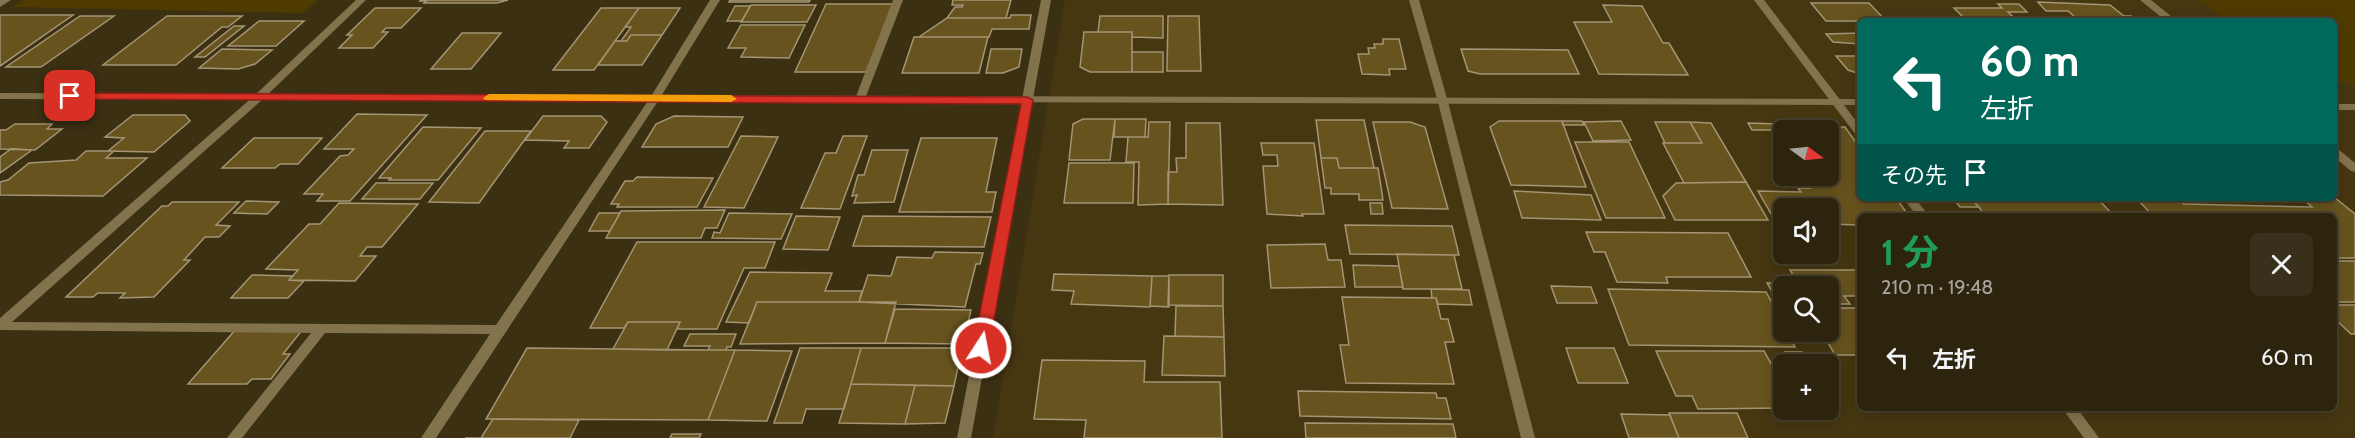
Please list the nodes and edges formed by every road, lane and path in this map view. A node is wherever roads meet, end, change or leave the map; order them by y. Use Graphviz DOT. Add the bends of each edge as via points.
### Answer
graph roads {
  1 [pos="6,0"];
  2 [pos="361,0"];
  3 [pos="715,0"];
  4 [pos="898,0"];
  5 [pos="1046,0"];
  6 [pos="1414,0"];
  7 [pos="1759,0"];
  8 [pos="2145,0"];
  9 [pos="0,4"];
  10 [pos="2168,18"];
  11 [pos="0,96"];
  12 [pos="259,97"];
  13 [pos="655,98"];
  14 [pos="860,99"];
  15 [pos="1027,100"];
  16 [pos="1443,102"];
  17 [pos="1836,102"];
  18 [pos="1857,102"];
  19 [pos="2337,107"];
  20 [pos="2355,107"];
  21 [pos="1857,129"];
  22 [pos="2337,154"];
  23 [pos="2355,169"];
  24 [pos="1911,201"];
  25 [pos="1921,213"];
  26 [pos="0,326"];
  27 [pos="321,329"];
  28 [pos="500,330"];
  29 [pos="2071,411"];
  30 [pos="234,438"];
  31 [pos="428,438"];
  32 [pos="964,438"];
  33 [pos="1528,438"];
  34 [pos="2092,438"];
  1 -- 9 [label="street"];
  2 -- 12 [label="street"];
  3 -- 13 [label="street"];
  4 -- 14 [label="street"];
  5 -- 15 [label="street"];
  6 -- 16 [label="street"];
  7 -- 17 [label="street"];
  8 -- 10 [label="street"];
  11 -- 12 [label="street"];
  12 -- 13 [label="street"];
  12 -- 26 [label="street"];
  13 -- 14 [label="street"];
  13 -- 28 [label="street"];
  14 -- 15 [label="street"];
  15 -- 16 [label="street"];
  15 -- 32 [label="street"];
  16 -- 17 [label="street"];
  16 -- 33 [label="street"];
  17 -- 18 [label="street"];
  17 -- 21 [label="street"];
  19 -- 20 [label="street"];
  22 -- 23 [label="street"];
  24 -- 25 [label="street"];
  26 -- 27 [label="street"];
  27 -- 28 [label="street"];
  27 -- 30 [label="street"];
  28 -- 31 [label="street"];
  29 -- 34 [label="street"];
}
